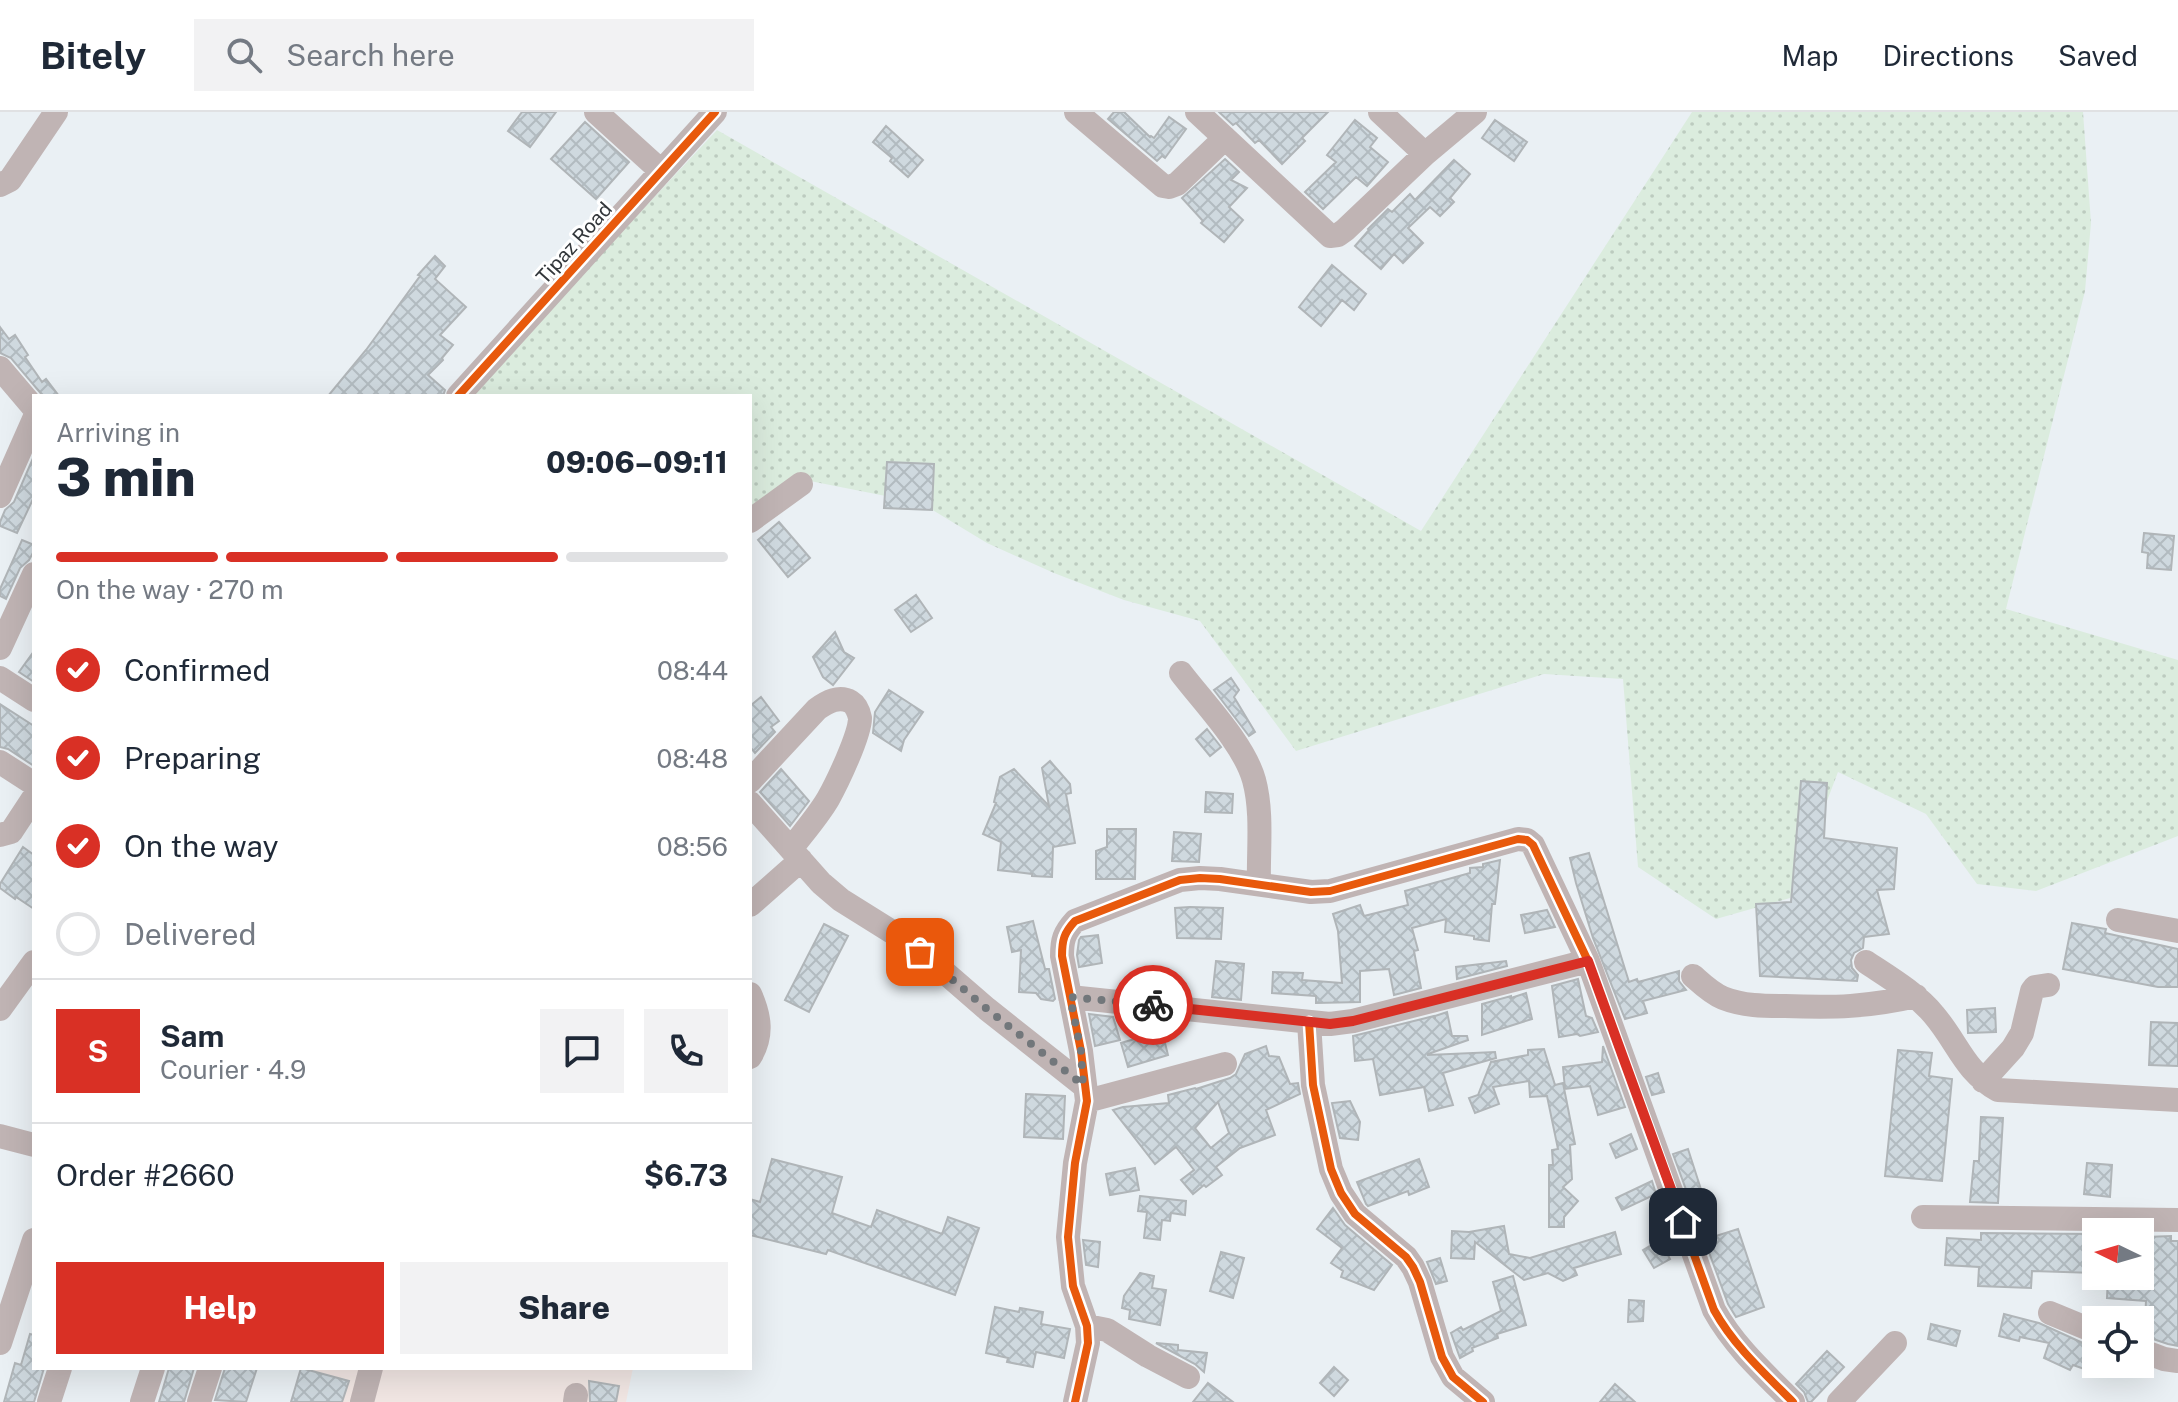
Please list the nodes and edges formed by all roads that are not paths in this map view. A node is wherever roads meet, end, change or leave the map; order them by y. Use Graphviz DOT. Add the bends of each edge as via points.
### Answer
graph roads {
  1 [pos="56,112"];
  2 [pos="596,112"];
  3 [pos="715,112"];
  4 [pos="1076,112"];
  5 [pos="1197,112"];
  6 [pos="1380,112"];
  7 [pos="1475,112"];
  8 [pos="1225,138"];
  9 [pos="1425,154"];
  10 [pos="661,171"];
  11 [pos="0,185"];
  12 [pos="0,368"];
  13 [pos="460,394"];
  14 [pos="32,406"];
  15 [pos="32,424"];
  16 [pos="801,484"];
  17 [pos="0,496"];
  18 [pos="752,520"];
  19 [pos="32,584"];
  20 [pos="25,618"];
  21 [pos="0,648"];
  22 [pos="1181,673"];
  23 [pos="0,678"];
  24 [pos="32,699"];
  25 [pos="0,762"];
  26 [pos="752,779"];
  27 [pos="32,783"];
  28 [pos="32,800"];
  29 [pos="752,805"];
  30 [pos="0,835"];
  31 [pos="796,854"];
  32 [pos="1259,884"];
  33 [pos="752,903"];
  34 [pos="2118,920"];
  35 [pos="2178,931"];
  36 [pos="1588,961"];
  37 [pos="1866,962"];
  38 [pos="32,965"];
  39 [pos="1693,976"];
  40 [pos="2048,985"];
  41 [pos="1916,996"];
  42 [pos="1070,997"];
  43 [pos="752,998"];
  44 [pos="0,1009"];
  45 [pos="1309,1022"];
  46 [pos="752,1054"];
  47 [pos="1225,1064"];
  48 [pos="1983,1081"];
  49 [pos="1085,1093"];
  50 [pos="2178,1100"];
  51 [pos="0,1136"];
  52 [pos="32,1144"];
  53 [pos="1923,1217"];
  54 [pos="2178,1220"];
  55 [pos="32,1246"];
  56 [pos="2050,1313"];
  57 [pos="1087,1326"];
  58 [pos="2082,1326"];
  59 [pos="0,1343"];
  60 [pos="1895,1343"];
  61 [pos="2154,1355"];
  62 [pos="2178,1361"];
  63 [pos="59,1370"];
  64 [pos="152,1370"];
  65 [pos="209,1370"];
  66 [pos="370,1370"];
  67 [pos="1188,1377"];
  68 [pos="49,1402"];
  69 [pos="142,1402"];
  70 [pos="199,1402"];
  71 [pos="362,1402"];
  72 [pos="1075,1402"];
  73 [pos="1483,1402"];
  74 [pos="1793,1402"];
  75 [pos="1839,1402"];
  1 -- 11 [label="street" via="10,180"];
  2 -- 10 [label="street"];
  3 -- 10 [label="street, Tipaz Road"];
  4 -- 8 [label="street" via="1163,186 1177,184"];
  5 -- 8 [label="street"];
  6 -- 9 [label="street"];
  7 -- 9 [label="street"];
  8 -- 9 [label="street" via="1330,236 1345,230"];
  10 -- 13 [label="street, Tipaz Road"];
  12 -- 14 [label="street"];
  15 -- 17 [label="street"];
  16 -- 18 [label="street"];
  19 -- 20 [label="street"];
  20 -- 21 [label="street"];
  22 -- 32 [label="street" via="1242,752 1254,779"];
  23 -- 24 [label="street"];
  25 -- 27 [label="street"];
  26 -- 31 [label="street" via="827,702 839,699 856,707 860,718 841,771"];
  28 -- 30 [label="street" via="11,832"];
  29 -- 31 [label="street"];
  31 -- 33 [label="street"];
  31 -- 49 [label="street" via="841,900 897,935"];
  32 -- 36 [label="street" via="1330,891 1527,840"];
  32 -- 42 [label="street" via="1180,880 1075,921 1062,941"];
  34 -- 35 [label="street"];
  36 -- 45 [label="street" via="1353,1021"];
  36 -- 74 [label="street" via="1714,1310 1739,1348"];
  37 -- 41 [label="street"];
  38 -- 44 [label="street"];
  39 -- 41 [label="street" via="1719,997 1755,1005 1837,1008"];
  40 -- 48 [label="street" via="2032,991 2022,1033"];
  41 -- 48 [label="street"];
  42 -- 45 [label="street"];
  42 -- 49 [label="street"];
  43 -- 46 [label="street" via="760,1028"];
  45 -- 73 [label="street" via="1313,1085 1341,1193 1355,1214 1413,1267 1442,1357 1453,1377"];
  47 -- 49 [label="street"];
  48 -- 50 [label="street" via="1998,1090"];
  49 -- 57 [label="street" via="1068,1237 1073,1286"];
  51 -- 52 [label="street"];
  53 -- 54 [label="street"];
  55 -- 59 [label="street"];
  56 -- 58 [label="street"];
  57 -- 67 [label="street" via="1107,1330"];
  57 -- 72 [label="street"];
  60 -- 75 [label="street"];
  61 -- 62 [label="street"];
  63 -- 68 [label="street"];
  64 -- 69 [label="street"];
  65 -- 70 [label="street"];
  66 -- 71 [label="street"];
}
